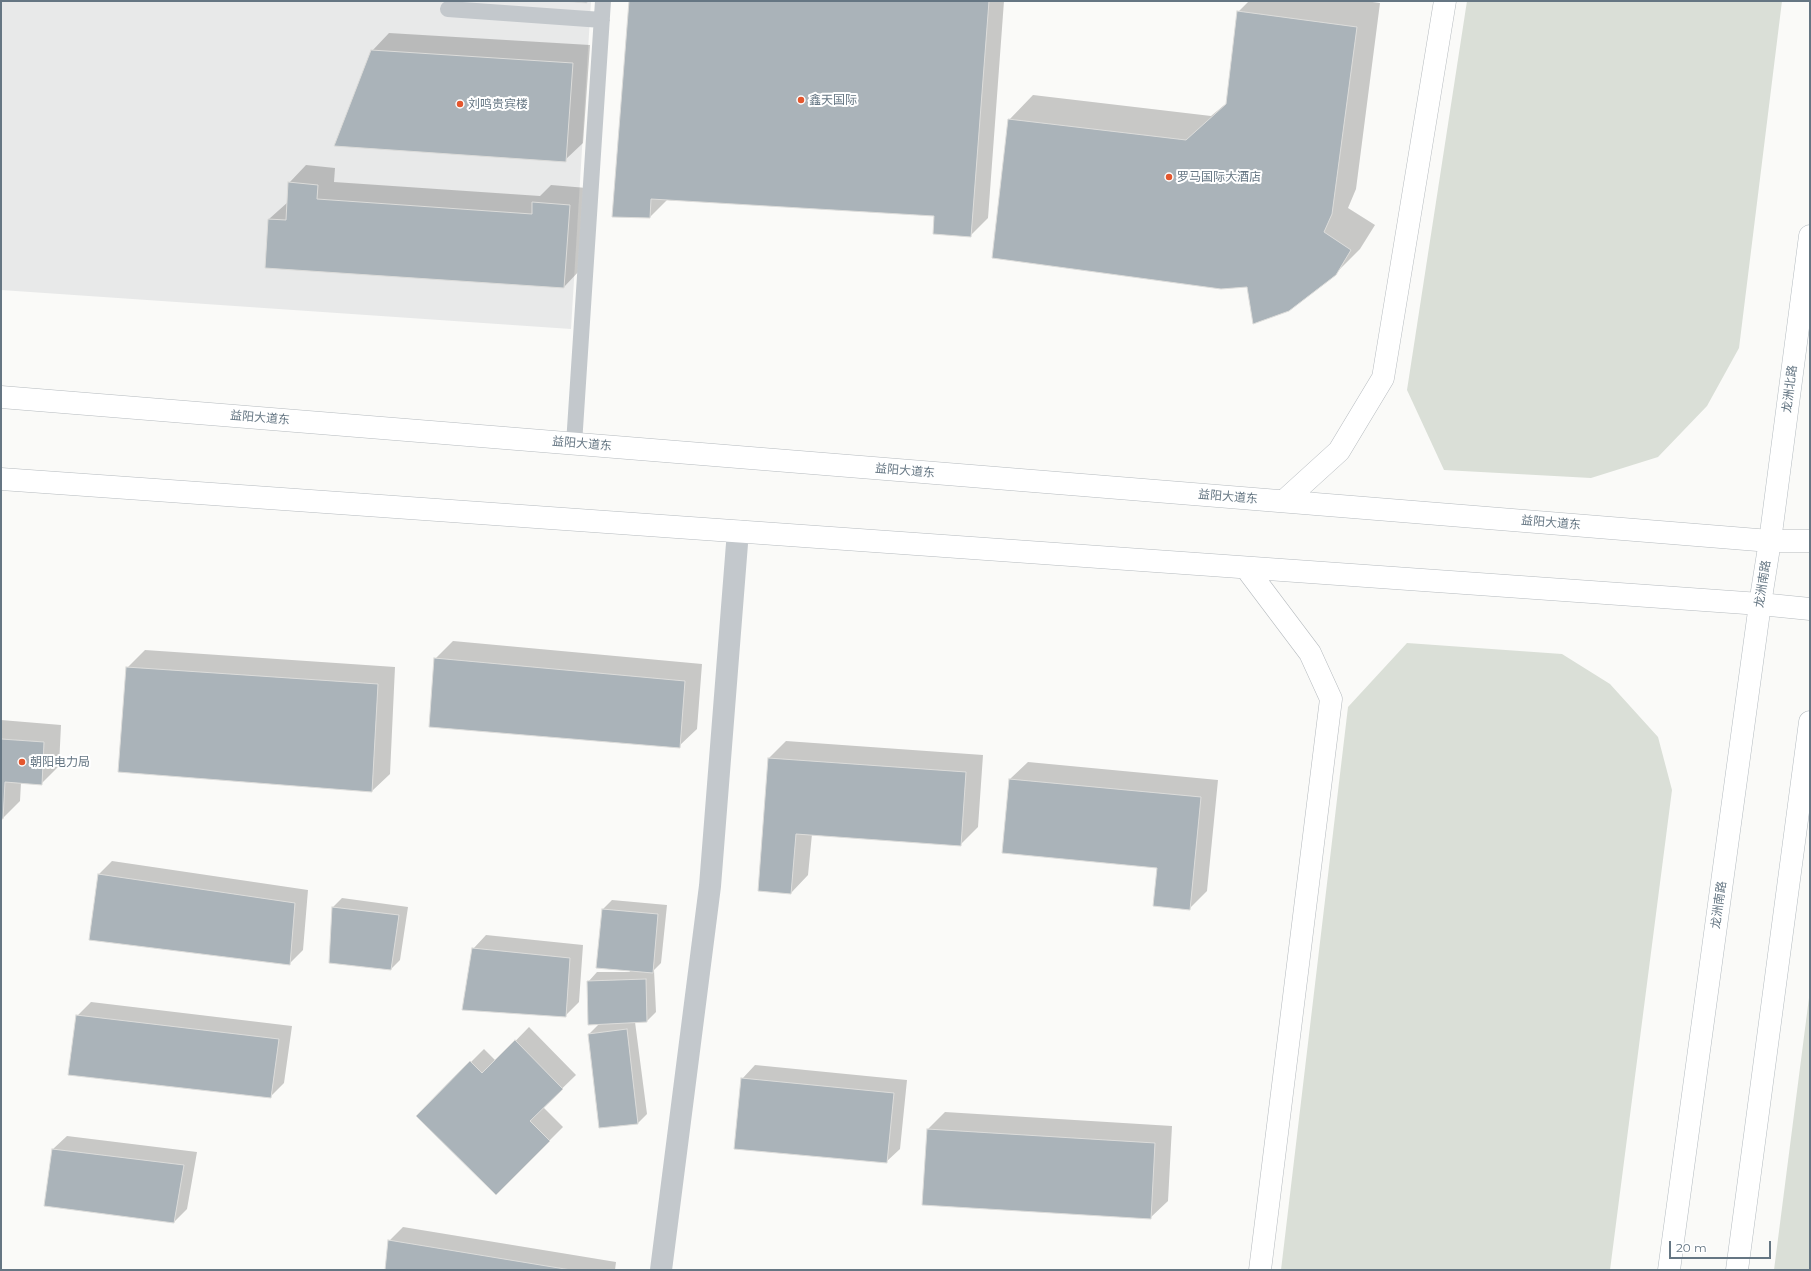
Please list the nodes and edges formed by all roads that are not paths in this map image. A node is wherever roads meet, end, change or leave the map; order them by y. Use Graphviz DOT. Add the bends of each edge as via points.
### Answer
graph roads {
  1 [pos="603,1"];
  2 [pos="1445,1"];
  3 [pos="448,9"];
  4 [pos="602,20"];
  5 [pos="1810,236"];
  6 [pos="1,397"];
  7 [pos="574,444"];
  8 [pos="1,479"];
  9 [pos="1284,502"];
  10 [pos="738,531"];
  11 [pos="1770,541"];
  12 [pos="1810,541"];
  13 [pos="1246,568"];
  14 [pos="1760,604"];
  15 [pos="1810,609"];
  16 [pos="1810,722"];
  17 [pos="661,1270"];
  18 [pos="1260,1270"];
  19 [pos="1669,1270"];
  20 [pos="1736,1270"];
  1 -- 4 [label="lane"];
  2 -- 9 [label="main road" via="1383,378 1339,451"];
  3 -- 4 [label="lane"];
  4 -- 7 [label="lane"];
  5 -- 11 [label="main road, 龙洲北路"];
  6 -- 7 [label="main road, 益阳大道东"];
  7 -- 9 [label="main road, 益阳大道东"];
  8 -- 10 [label="main road"];
  9 -- 11 [label="main road, 益阳大道东"];
  10 -- 13 [label="main road"];
  10 -- 17 [label="street" via="710,886"];
  11 -- 12 [label="main road, 益阳大道东"];
  11 -- 14 [label="main road, 龙洲南路"];
  13 -- 14 [label="main road"];
  13 -- 18 [label="main road" via="1310,653 1331,699"];
  14 -- 15 [label="main road"];
  14 -- 19 [label="main road, 龙洲南路"];
  16 -- 20 [label="main road"];
}
